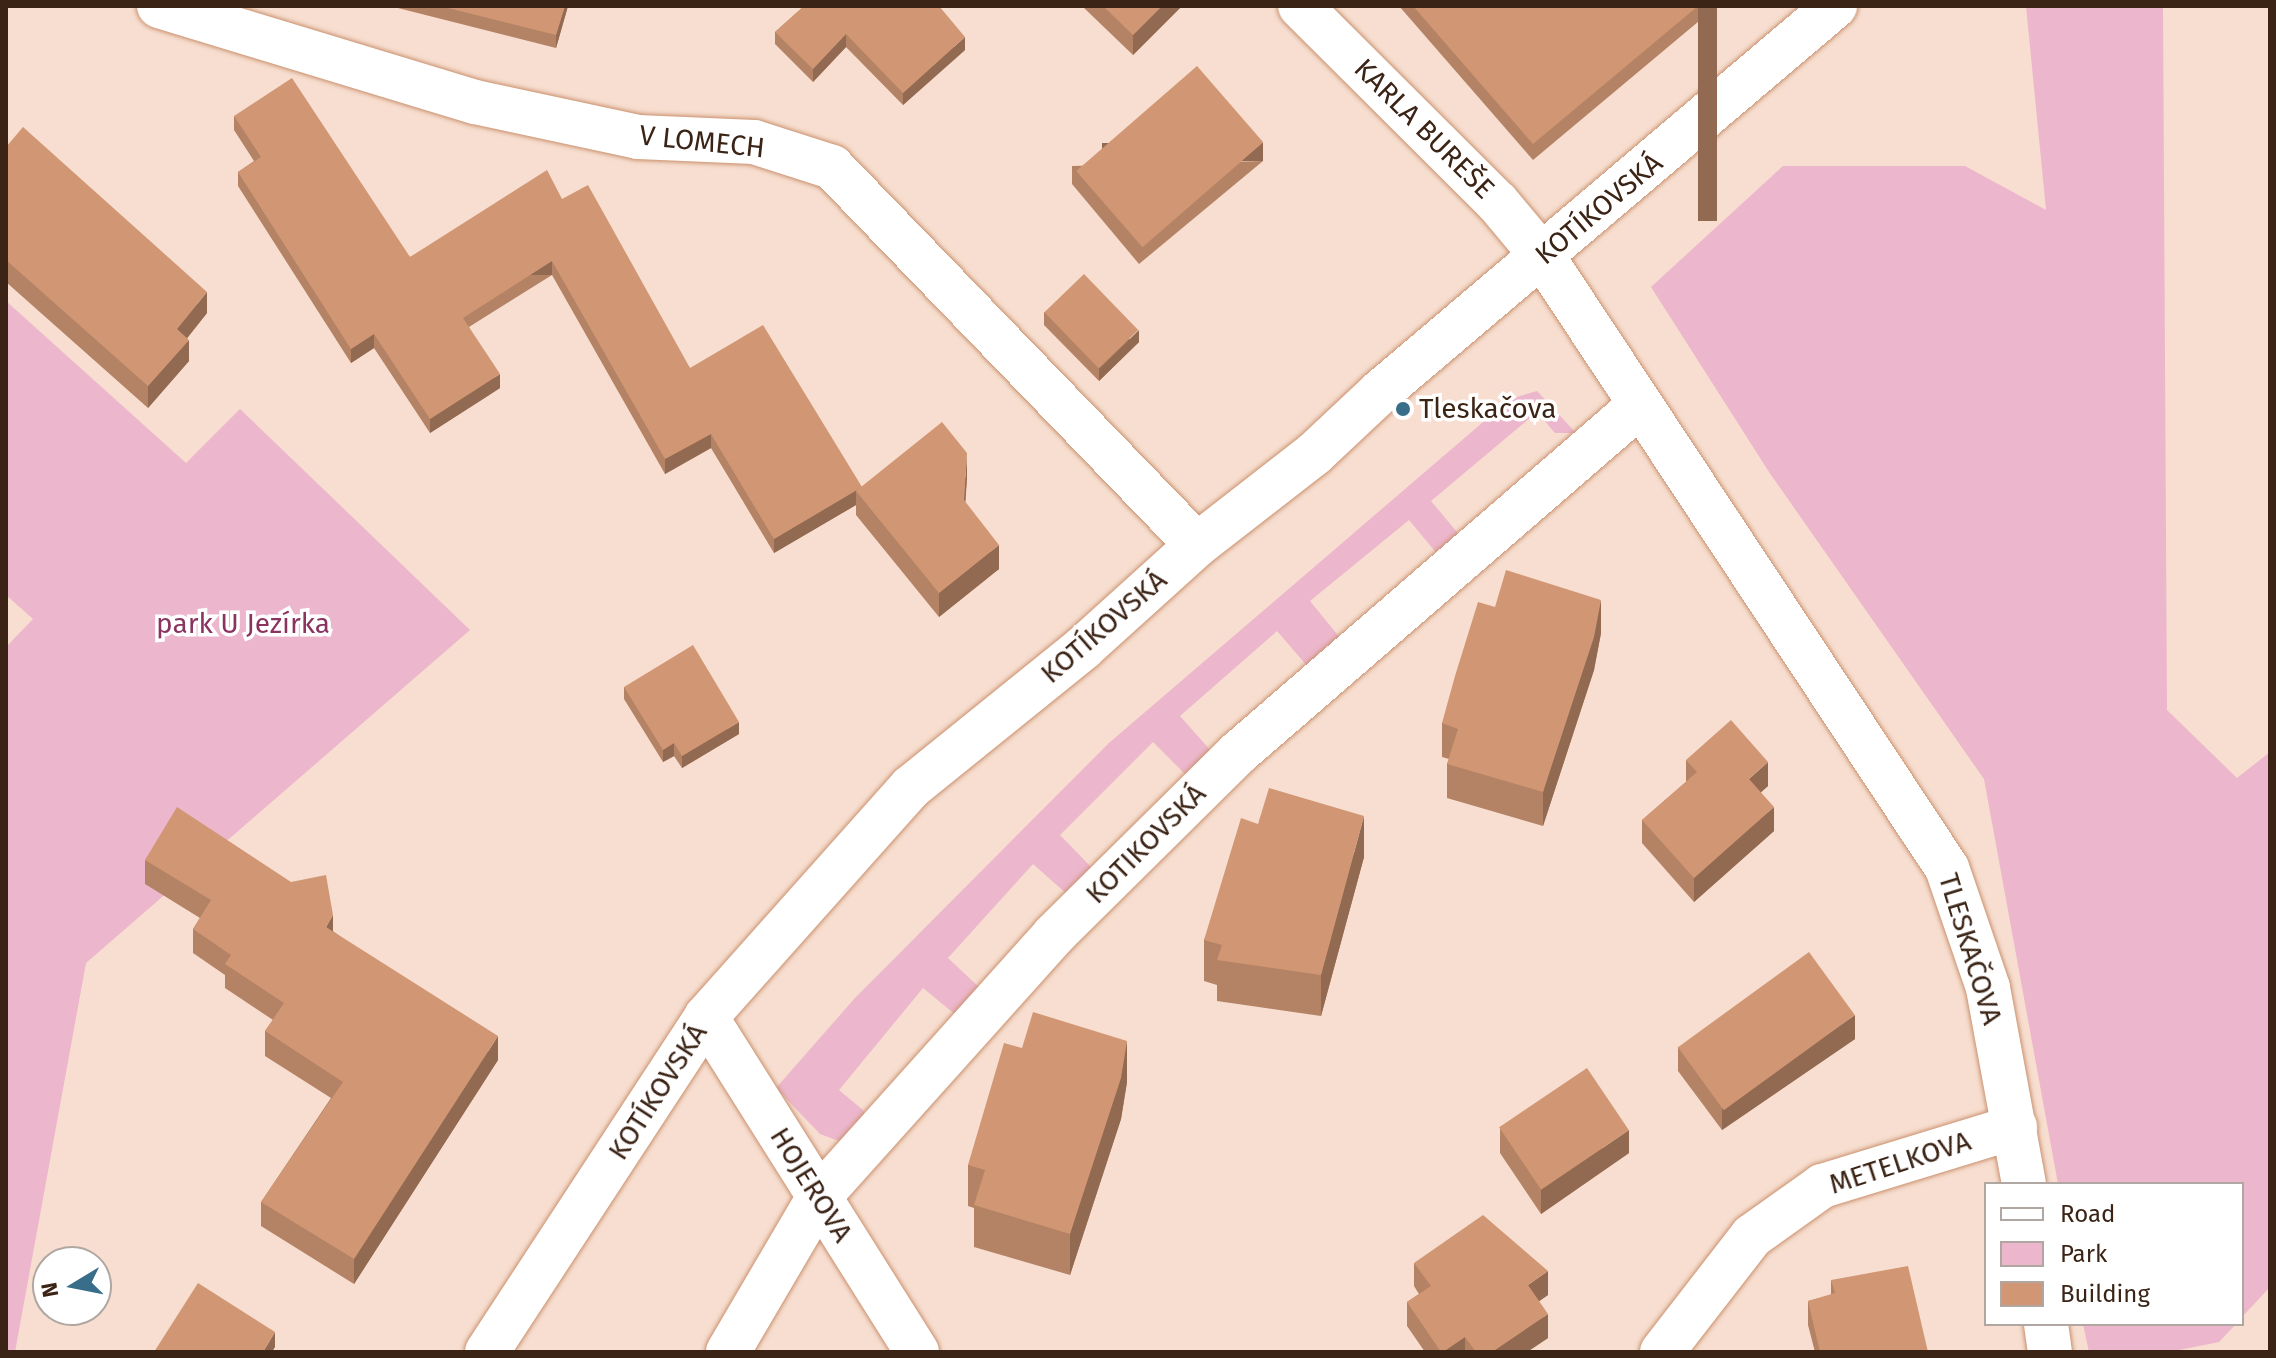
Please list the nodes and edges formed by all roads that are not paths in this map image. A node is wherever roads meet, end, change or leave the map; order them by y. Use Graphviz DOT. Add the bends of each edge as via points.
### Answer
graph roads {
  1 [pos="159,6"];
  2 [pos="1300,6"];
  3 [pos="1835,6"];
  4 [pos="1543,257"];
  5 [pos="1640,405"];
  6 [pos="1197,545"];
  7 [pos="706,1017"];
  8 [pos="2015,1127"];
  9 [pos="2024,1182"];
  10 [pos="819,1197"];
  11 [pos="2046,1326"];
  12 [pos="487,1352"];
  13 [pos="728,1352"];
  14 [pos="917,1352"];
  15 [pos="1662,1352"];
  16 [pos="2050,1352"];
  1 -- 6 [label="street, V LOMECH" via="475,102 638,137 754,142 832,167"];
  2 -- 4 [label="street, KARLA BUREŠE" via="1497,202"];
  3 -- 4 [label="street, KOTÍKOVSKÁ"];
  4 -- 5 [label="street, TLESKAČOVA"];
  4 -- 6 [label="street, KOTÍKOVSKÁ" via="1314,454"];
  5 -- 8 [label="street, TLESKAČOVA" via="1947,868 1988,988"];
  5 -- 10 [label="street, KOTIKOVSKÁ" via="1238,753 1054,935"];
  6 -- 7 [label="street, KOTÍKOVSKÁ" via="1083,648 911,787"];
  7 -- 10 [label="street, HOJEROVA"];
  7 -- 12 [label="street, KOTÍKOVSKÁ"];
  8 -- 9 [label="street, TLESKAČOVA"];
  8 -- 15 [label="street, METELKOVA" via="1822,1186 1752,1236"];
  10 -- 13 [label="street, KOTIKOVSKÁ"];
  10 -- 14 [label="street, HOJEROVA"];
  11 -- 16 [label="street"];
}
